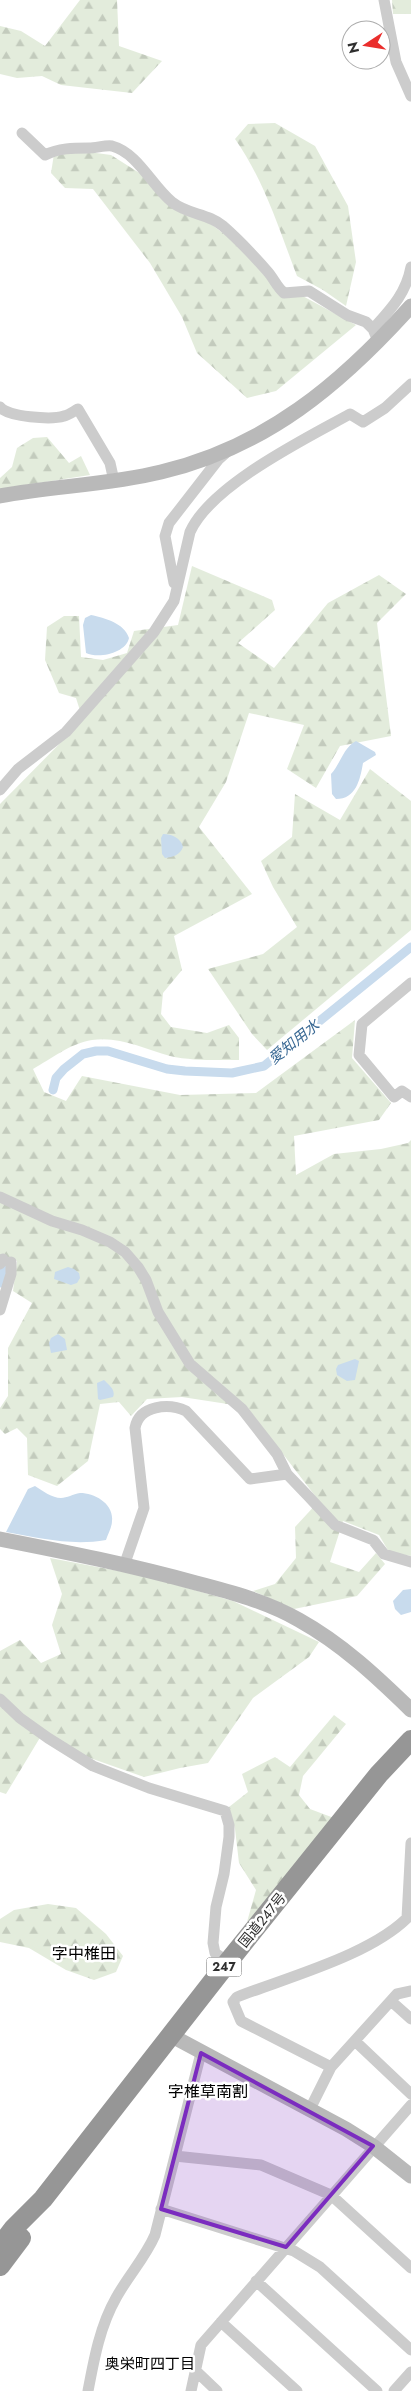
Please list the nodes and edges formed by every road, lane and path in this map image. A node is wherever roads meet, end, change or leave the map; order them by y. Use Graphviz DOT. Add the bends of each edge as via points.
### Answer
graph roads {
  1 [pos="384,0"];
  2 [pos="411,96"];
  3 [pos="22,133"];
  4 [pos="411,267"];
  5 [pos="411,306"];
  6 [pos="376,336"];
  7 [pos="411,384"];
  8 [pos="0,407"];
  9 [pos="229,450"];
  10 [pos="114,481"];
  11 [pos="0,496"];
  12 [pos="175,590"];
  13 [pos="0,790"];
  14 [pos="411,983"];
  15 [pos="411,1097"];
  16 [pos="0,1197"];
  17 [pos="5,1261"];
  18 [pos="0,1310"];
  19 [pos="287,1474"];
  20 [pos="0,1539"];
  21 [pos="411,1562"];
  22 [pos="125,1563"];
  23 [pos="0,1699"];
  24 [pos="411,1710"];
  25 [pos="411,1740"];
  26 [pos="411,1843"];
  27 [pos="409,1916"];
  28 [pos="228,1962"];
  29 [pos="411,1991"];
  30 [pos="391,2001"];
  31 [pos="411,2019"];
  32 [pos="170,2035"];
  33 [pos="355,2041"];
  34 [pos="201,2053"];
  35 [pos="331,2066"];
  36 [pos="411,2094"];
  37 [pos="411,2104"];
  38 [pos="310,2109"];
  39 [pos="373,2146"];
  40 [pos="176,2156"];
  41 [pos="411,2176"];
  42 [pos="331,2195"];
  43 [pos="43,2199"];
  44 [pos="161,2209"];
  45 [pos="0,2246"];
  46 [pos="286,2247"];
  47 [pos="0,2266"];
  48 [pos="411,2268"];
  49 [pos="256,2281"];
  50 [pos="221,2322"];
  51 [pos="411,2350"];
  52 [pos="196,2370"];
  53 [pos="411,2372"];
  54 [pos="88,2391"];
  55 [pos="191,2391"];
  56 [pos="217,2391"];
  57 [pos="297,2391"];
  58 [pos="377,2391"];
  59 [pos="394,2391"];
  1 -- 2 [label="street" via="396,62"];
  3 -- 6 [label="street" via="45,155 64,148 111,146 143,168 161,193 177,206 196,215 211,217 223,226 284,293 309,291 347,315 366,322"];
  4 -- 6 [label="street" via="401,296"];
  5 -- 6 [label="street"];
  6 -- 9 [label="street" via="329,388 272,428"];
  7 -- 12 [label="street" via="385,408 363,422 350,414 262,464 204,510 190,532"];
  8 -- 10 [label="street" via="9,414 48,417 64,416 78,409 110,463"];
  9 -- 10 [label="street" via="161,472"];
  9 -- 12 [label="street" via="169,523 165,536"];
  10 -- 11 [label="street"];
  12 -- 13 [label="street" via="169,612 154,632 66,732 18,769"];
  14 -- 15 [label="street" via="362,1024 359,1055 394,1097 402,1091"];
  16 -- 19 [label="street" via="52,1221 110,1242 131,1258 146,1280 158,1312 190,1364 242,1408 277,1454"];
  17 -- 18 [label="street" via="11,1274"];
  19 -- 21 [label="street" via="335,1524 373,1540 384,1554"];
  19 -- 22 [label="street" via="250,1479 186,1411 175,1406 147,1410 136,1419 135,1428 144,1508"];
  20 -- 22 [label="street"];
  22 -- 24 [label="street" via="262,1603 298,1618 356,1658"];
  23 -- 28 [label="street" via="20,1718 93,1766 149,1788 224,1811 229,1837 213,1943 216,1953"];
  25 -- 28 [label="highway, 国道247号 / 247" via="379,1774"];
  26 -- 27 [label="street"];
  27 -- 35 [label="street" via="385,1936 359,1950 237,1997 233,2002 242,2021"];
  28 -- 32 [label="highway, 国道247号 / 247"];
  29 -- 30 [label="street" via="398,1994"];
  30 -- 31 [label="street"];
  30 -- 33 [label="street"];
  32 -- 34 [label="street"];
  32 -- 43 [label="highway, 国道247号 / 247"];
  33 -- 35 [label="street"];
  33 -- 36 [label="street"];
  34 -- 38 [label="street"];
  34 -- 40 [label="street"];
  35 -- 38 [label="street"];
  37 -- 39 [label="street"];
  38 -- 39 [label="street"];
  39 -- 41 [label="street"];
  39 -- 42 [label="street"];
  40 -- 42 [label="street" via="262,2165"];
  40 -- 44 [label="street"];
  42 -- 46 [label="street"];
  42 -- 48 [label="street"];
  43 -- 45 [label="highway, 国道247号 / 247"];
  43 -- 47 [label="highway, 国道247号 / 247" via="23,2236"];
  44 -- 46 [label="street"];
  44 -- 54 [label="street" via="151,2243 107,2316"];
  46 -- 49 [label="street"];
  46 -- 51 [label="street" via="320,2267"];
  49 -- 50 [label="street"];
  49 -- 58 [label="street"];
  50 -- 52 [label="street" via="201,2346"];
  50 -- 57 [label="street"];
  52 -- 55 [label="street"];
  52 -- 56 [label="street"];
  53 -- 59 [label="street"];
}
